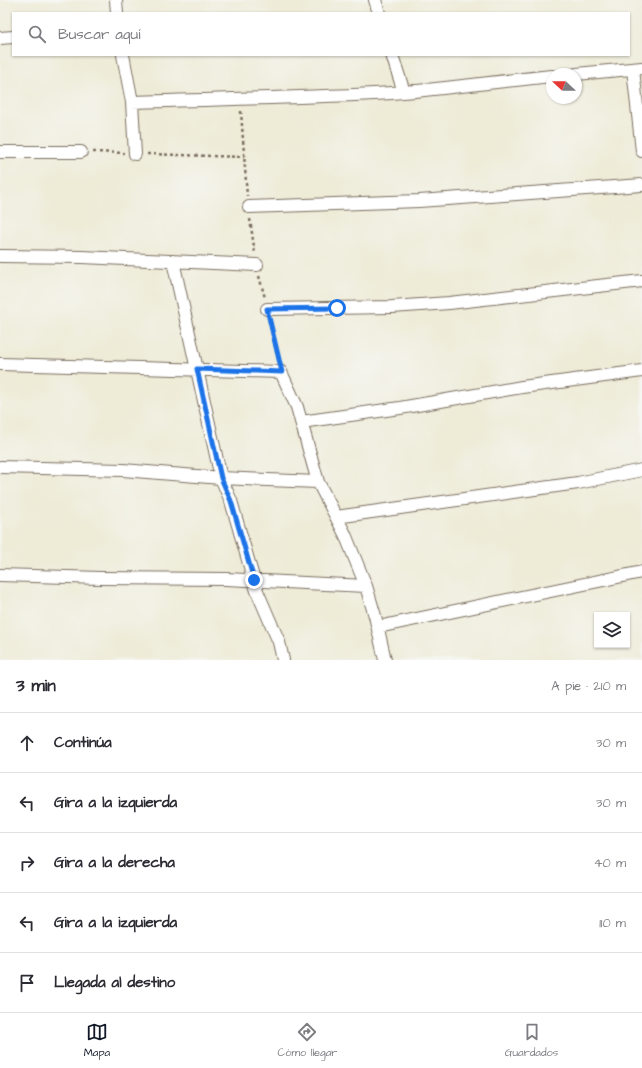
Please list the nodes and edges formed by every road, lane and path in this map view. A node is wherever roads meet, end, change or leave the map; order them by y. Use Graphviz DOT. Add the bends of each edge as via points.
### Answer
graph roads {
  1 [pos="116,0"];
  2 [pos="375,0"];
  3 [pos="117,12"];
  4 [pos="379,12"];
  5 [pos="12,37"];
  6 [pos="0,38"];
  7 [pos="123,56"];
  8 [pos="392,56"];
  9 [pos="638,69"];
  10 [pos="582,74"];
  11 [pos="546,77"];
  12 [pos="404,92"];
  13 [pos="241,99"];
  14 [pos="132,102"];
  15 [pos="642,151"];
  16 [pos="0,152"];
  17 [pos="81,152"];
  18 [pos="135,154"];
  19 [pos="244,157"];
  20 [pos="642,185"];
  21 [pos="248,207"];
  22 [pos="0,256"];
  23 [pos="174,261"];
  24 [pos="257,265"];
  25 [pos="642,281"];
  26 [pos="267,309"];
  27 [pos="0,364"];
  28 [pos="197,369"];
  29 [pos="642,371"];
  30 [pos="282,372"];
  31 [pos="301,422"];
  32 [pos="0,467"];
  33 [pos="642,470"];
  34 [pos="221,478"];
  35 [pos="318,482"];
  36 [pos="336,517"];
  37 [pos="642,572"];
  38 [pos="0,575"];
  39 [pos="254,580"];
  40 [pos="366,586"];
  41 [pos="378,627"];
  42 [pos="283,660"];
  43 [pos="385,660"];
  1 -- 3 [label="street"];
  2 -- 4 [label="street"];
  5 -- 6 [label="street"];
  7 -- 14 [label="street"];
  8 -- 12 [label="street"];
  9 -- 10 [label="street"];
  9 -- 15 [label="street"];
  11 -- 12 [label="street"];
  12 -- 13 [label="street"];
  13 -- 14 [label="street"];
  13 -- 19 [label="path"];
  14 -- 18 [label="street"];
  16 -- 17 [label="street"];
  17 -- 18 [label="path"];
  18 -- 19 [label="path"];
  19 -- 21 [label="path"];
  20 -- 21 [label="street" via="419,201"];
  21 -- 24 [label="path"];
  22 -- 23 [label="street"];
  23 -- 24 [label="street"];
  23 -- 28 [label="street"];
  24 -- 26 [label="path"];
  25 -- 26 [label="street" via="449,303 392,307"];
  26 -- 30 [label="path"];
  27 -- 28 [label="street"];
  28 -- 30 [label="street"];
  28 -- 34 [label="street"];
  29 -- 31 [label="street"];
  30 -- 31 [label="street"];
  31 -- 35 [label="street"];
  32 -- 34 [label="street" via="123,470"];
  33 -- 36 [label="street" via="578,482"];
  34 -- 35 [label="street"];
  34 -- 39 [label="street" via="231,501"];
  35 -- 36 [label="street"];
  36 -- 40 [label="street"];
  37 -- 41 [label="street"];
  38 -- 39 [label="street"];
  39 -- 40 [label="street"];
  39 -- 42 [label="street" via="279,642"];
  40 -- 41 [label="street"];
  41 -- 43 [label="street"];
}
